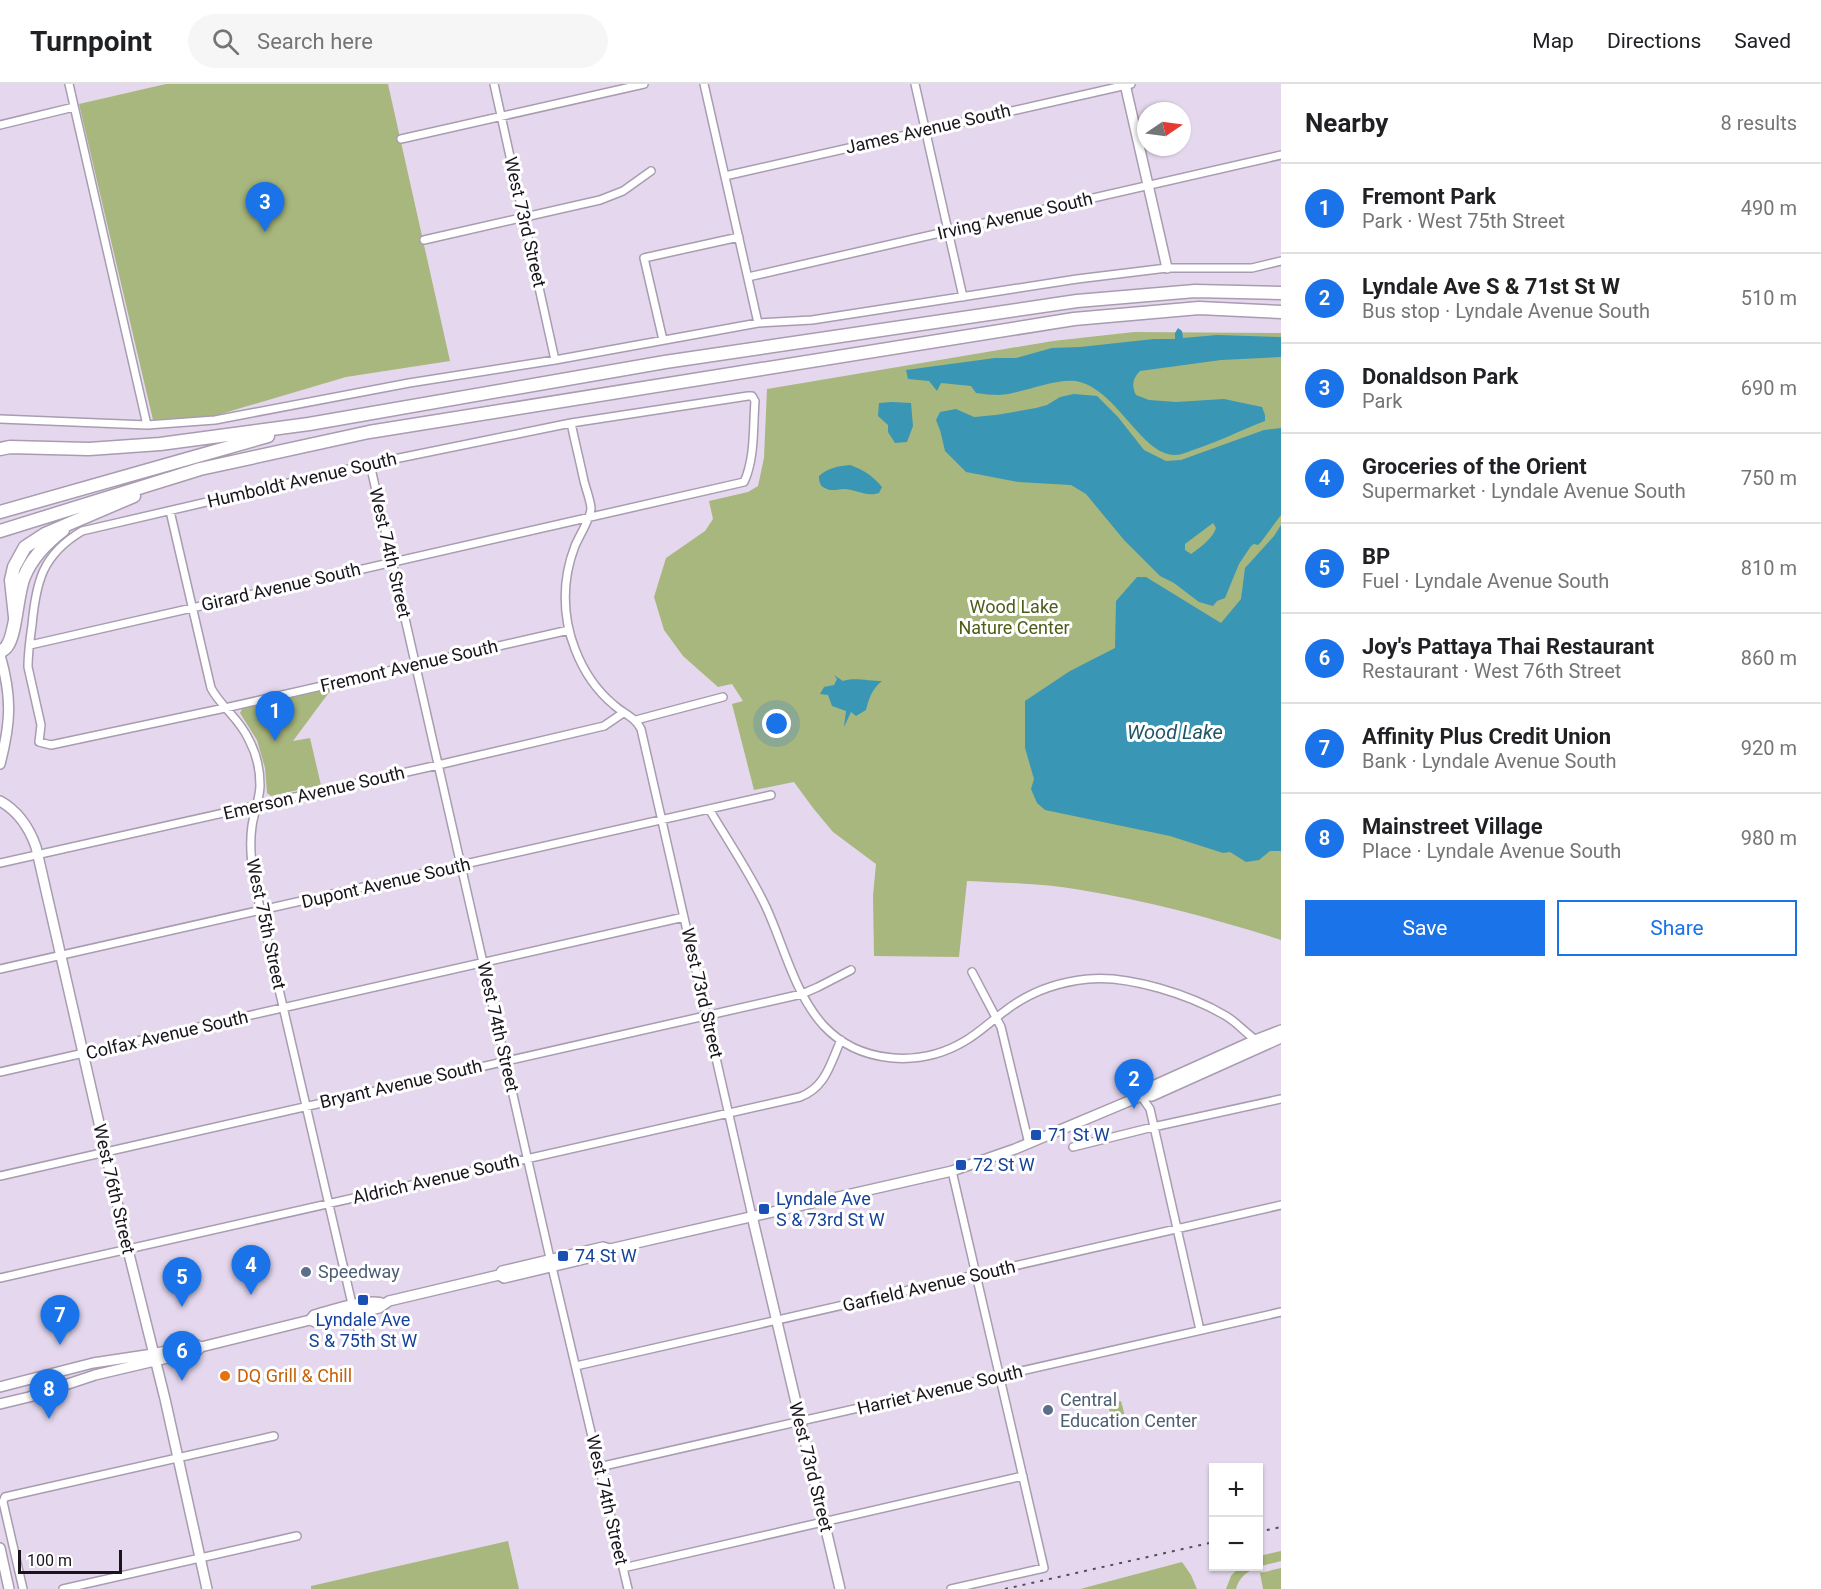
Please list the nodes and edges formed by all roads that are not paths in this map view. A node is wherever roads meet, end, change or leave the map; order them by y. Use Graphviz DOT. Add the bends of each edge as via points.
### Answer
graph roads {
  1 [pos="69,84"];
  2 [pos="494,84"];
  3 [pos="644,84"];
  4 [pos="704,84"];
  5 [pos="915,84"];
  6 [pos="1127,84"];
  7 [pos="74,107"];
  8 [pos="501,117"];
  9 [pos="0,125"];
  10 [pos="926,130"];
  11 [pos="401,139"];
  12 [pos="1281,155"];
  13 [pos="651,171"];
  14 [pos="725,176"];
  15 [pos="1148,186"];
  16 [pos="524,218"];
  17 [pos="948,231"];
  18 [pos="739,237"];
  19 [pos="424,240"];
  20 [pos="1281,261"];
  21 [pos="1167,268"];
  22 [pos="748,277"];
  23 [pos="1281,293"];
  24 [pos="963,297"];
  25 [pos="1281,312"];
  26 [pos="758,323"];
  27 [pos="663,340"];
  28 [pos="555,360"];
  29 [pos="0,418"];
  30 [pos="571,423"];
  31 [pos="309,424"];
  32 [pos="147,425"];
  33 [pos="0,449"];
  34 [pos="370,464"];
  35 [pos="200,469"];
  36 [pos="744,482"];
  37 [pos="170,510"];
  38 [pos="0,512"];
  39 [pos="587,519"];
  40 [pos="0,531"];
  41 [pos="393,562"];
  42 [pos="193,607"];
  43 [pos="569,630"];
  44 [pos="30,645"];
  45 [pos="0,654"];
  46 [pos="415,665"];
  47 [pos="723,697"];
  48 [pos="225,708"];
  49 [pos="622,712"];
  50 [pos="636,720"];
  51 [pos="39,742"];
  52 [pos="0,764"];
  53 [pos="438,765"];
  54 [pos="771,795"];
  55 [pos="0,801"];
  56 [pos="256,806"];
  57 [pos="709,809"];
  58 [pos="662,820"];
  59 [pos="38,854"];
  60 [pos="0,863"];
  61 [pos="461,866"];
  62 [pos="261,911"];
  63 [pos="684,916"];
  64 [pos="61,957"];
  65 [pos="483,963"];
  66 [pos="0,969"];
  67 [pos="851,970"];
  68 [pos="972,972"];
  69 [pos="802,994"];
  70 [pos="283,1008"];
  71 [pos="706,1015"];
  72 [pos="995,1019"];
  73 [pos="1281,1030"];
  74 [pos="1281,1038"];
  75 [pos="841,1040"];
  76 [pos="1255,1040"];
  77 [pos="1266,1044"];
  78 [pos="83,1054"];
  79 [pos="506,1060"];
  80 [pos="0,1072"];
  81 [pos="1141,1096"];
  82 [pos="1281,1099"];
  83 [pos="306,1106"];
  84 [pos="729,1113"];
  85 [pos="1153,1127"];
  86 [pos="1029,1144"];
  87 [pos="1073,1147"];
  88 [pos="106,1152"];
  89 [pos="528,1157"];
  90 [pos="952,1171"];
  91 [pos="0,1176"];
  92 [pos="329,1203"];
  93 [pos="1281,1205"];
  94 [pos="753,1216"];
  95 [pos="1176,1230"];
  96 [pos="128,1250"];
  97 [pos="551,1263"];
  98 [pos="976,1276"];
  99 [pos="0,1278"];
  100 [pos="354,1310"];
  101 [pos="1281,1312"];
  102 [pos="776,1321"];
  103 [pos="1200,1330"];
  104 [pos="359,1334"];
  105 [pos="154,1357"];
  106 [pos="576,1366"];
  107 [pos="1000,1376"];
  108 [pos="0,1387"];
  109 [pos="0,1404"];
  110 [pos="800,1421"];
  111 [pos="274,1436"];
  112 [pos="177,1458"];
  113 [pos="599,1467"];
  114 [pos="1023,1476"];
  115 [pos="824,1521"];
  116 [pos="297,1536"];
  117 [pos="0,1548"];
  118 [pos="200,1558"];
  119 [pos="623,1568"];
  120 [pos="9,1589"];
  121 [pos="23,1589"];
  122 [pos="63,1589"];
  123 [pos="207,1589"];
  124 [pos="628,1589"];
  125 [pos="840,1589"];
  126 [pos="951,1589"];
  1 -- 7 [label="street"];
  2 -- 8 [label="street, West 73rd Street"];
  3 -- 8 [label="street"];
  4 -- 14 [label="street"];
  5 -- 10 [label="street"];
  6 -- 10 [label="street, James Avenue South"];
  6 -- 15 [label="main road"];
  7 -- 9 [label="street"];
  7 -- 32 [label="street"];
  8 -- 11 [label="street"];
  8 -- 16 [label="street, West 73rd Street"];
  10 -- 14 [label="street, James Avenue South"];
  10 -- 17 [label="street"];
  12 -- 15 [label="street, Irving Avenue South"];
  13 -- 16 [label="street" via="612,196"];
  14 -- 18 [label="street"];
  15 -- 17 [label="street, Irving Avenue South"];
  15 -- 21 [label="main road"];
  16 -- 19 [label="street"];
  16 -- 28 [label="street, West 73rd Street"];
  17 -- 22 [label="street, Irving Avenue South"];
  17 -- 24 [label="street"];
  18 -- 22 [label="street"];
  18 -- 27 [label="street" via="644,258"];
  20 -- 21 [label="street" via="1252,268"];
  21 -- 24 [label="street"];
  22 -- 26 [label="street"];
  23 -- 31 [label="highway" via="1195,291 1077,301 665,362"];
  24 -- 26 [label="street" via="812,320"];
  25 -- 35 [label="highway" via="1199,308 1074,320 369,432"];
  26 -- 27 [label="street"];
  27 -- 28 [label="street"];
  28 -- 32 [label="street" via="237,416"];
  29 -- 32 [label="street"];
  30 -- 34 [label="street, Humboldt Avenue South"];
  30 -- 36 [label="street, Humboldt Avenue South" via="752,396 755,401 750,460"];
  30 -- 39 [label="street" via="591,509"];
  31 -- 33 [label="highway" via="160,444"];
  31 -- 38 [label="highway"];
  34 -- 37 [label="street, Humboldt Avenue South"];
  34 -- 41 [label="street, West 74th Street"];
  35 -- 40 [label="highway"];
  35 -- 45 [label="highway" via="45,534 25,547 11,580 15,617 8,646"];
  36 -- 39 [label="street, Girard Avenue South"];
  37 -- 42 [label="street, West 75th Street"];
  37 -- 44 [label="street, Humboldt Avenue South" via="89,528 56,550 47,561 36,592"];
  39 -- 41 [label="street, Girard Avenue South"];
  39 -- 43 [label="street" via="569,566"];
  41 -- 42 [label="street, Girard Avenue South"];
  41 -- 46 [label="street, West 74th Street"];
  42 -- 44 [label="street, Girard Avenue South"];
  42 -- 48 [label="street, West 75th Street" via="210,688"];
  43 -- 46 [label="street, Fremont Avenue South"];
  43 -- 49 [label="street" via="584,669"];
  44 -- 51 [label="street, Humboldt Avenue South" via="28,667 41,725"];
  45 -- 52 [label="main road" via="10,712"];
  46 -- 48 [label="street, Fremont Avenue South"];
  46 -- 53 [label="street, West 74th Street"];
  47 -- 50 [label="street"];
  48 -- 51 [label="street, Fremont Avenue South" via="51,745"];
  48 -- 56 [label="street, West 75th Street" via="241,725 255,754 260,786"];
  49 -- 50 [label="street"];
  49 -- 53 [label="street, Emerson Avenue South" via="604,726"];
  50 -- 58 [label="street, West 73rd Street"];
  53 -- 56 [label="street, Emerson Avenue South"];
  53 -- 61 [label="street, West 74th Street"];
  54 -- 57 [label="street, Dupont Avenue South"];
  55 -- 59 [label="main road, West 76th Street" via="26,825"];
  56 -- 59 [label="street, Emerson Avenue South"];
  56 -- 62 [label="street, West 75th Street" via="250,846"];
  57 -- 58 [label="street, Dupont Avenue South"];
  57 -- 69 [label="street" via="766,908"];
  58 -- 61 [label="street, Dupont Avenue South"];
  58 -- 63 [label="street, West 73rd Street"];
  59 -- 60 [label="street, Emerson Avenue South"];
  59 -- 64 [label="main road, West 76th Street"];
  61 -- 62 [label="street, Dupont Avenue South"];
  61 -- 65 [label="street, West 74th Street"];
  62 -- 64 [label="street, Dupont Avenue South"];
  62 -- 70 [label="street, West 75th Street"];
  63 -- 65 [label="street, Colfax Avenue South"];
  63 -- 71 [label="street, West 73rd Street"];
  64 -- 66 [label="street, Dupont Avenue South"];
  64 -- 78 [label="main road, West 76th Street"];
  65 -- 70 [label="street, Colfax Avenue South"];
  65 -- 79 [label="street, West 74th Street"];
  67 -- 69 [label="street, Bryant Avenue South"];
  68 -- 72 [label="street"];
  69 -- 71 [label="street, Bryant Avenue South"];
  69 -- 75 [label="street" via="813,1012"];
  70 -- 78 [label="street, Colfax Avenue South"];
  70 -- 83 [label="street, West 75th Street"];
  71 -- 79 [label="street, Bryant Avenue South"];
  71 -- 84 [label="street, West 73rd Street"];
  72 -- 75 [label="street" via="964,1042 938,1053 911,1058 874,1056"];
  72 -- 76 [label="street" via="1045,989 1089,979 1111,979 1133,981 1203,1004 1237,1023"];
  72 -- 86 [label="street" via="1001,1027"];
  73 -- 76 [label="main road"];
  74 -- 77 [label="main road"];
  75 -- 84 [label="street, Aldrich Avenue South" via="816,1089 800,1097"];
  76 -- 77 [label="street"];
  76 -- 81 [label="main road" via="1146,1089"];
  77 -- 81 [label="main road" via="1152,1096"];
  78 -- 80 [label="street, Colfax Avenue South"];
  78 -- 88 [label="main road, West 76th Street"];
  79 -- 83 [label="street, Bryant Avenue South"];
  79 -- 89 [label="street, West 74th Street"];
  81 -- 85 [label="street" via="1150,1109"];
  81 -- 86 [label="main road"];
  82 -- 85 [label="street"];
  83 -- 88 [label="street, Bryant Avenue South"];
  83 -- 92 [label="street, West 75th Street"];
  84 -- 89 [label="street, Aldrich Avenue South"];
  84 -- 94 [label="street, West 73rd Street"];
  85 -- 87 [label="street"];
  85 -- 95 [label="street"];
  86 -- 90 [label="main road"];
  88 -- 91 [label="street, Bryant Avenue South"];
  88 -- 96 [label="main road, West 76th Street"];
  89 -- 92 [label="street, Aldrich Avenue South"];
  89 -- 97 [label="street, West 74th Street"];
  90 -- 94 [label="main road"];
  90 -- 98 [label="street"];
  92 -- 96 [label="street, Aldrich Avenue South"];
  92 -- 100 [label="street, West 75th Street"];
  93 -- 95 [label="street, Garfield Avenue South"];
  94 -- 97 [label="main road" via="610,1249 605,1254"];
  94 -- 102 [label="main road, West 73rd Street"];
  95 -- 98 [label="street, Garfield Avenue South"];
  95 -- 103 [label="street"];
  96 -- 99 [label="street, Aldrich Avenue South"];
  96 -- 105 [label="main road, West 76th Street"];
  97 -- 100 [label="main road" via="502,1270 499,1275 384,1304 378,1301"];
  97 -- 106 [label="street, West 74th Street"];
  98 -- 102 [label="street, Garfield Avenue South"];
  98 -- 107 [label="street"];
  100 -- 104 [label="street, West 75th Street"];
  100 -- 105 [label="main road" via="197,1351"];
  101 -- 103 [label="street, Harriet Avenue South"];
  102 -- 106 [label="street, Garfield Avenue South"];
  102 -- 110 [label="main road, West 73rd Street"];
  103 -- 107 [label="street, Harriet Avenue South"];
  105 -- 108 [label="main road" via="93,1364"];
  105 -- 109 [label="main road"];
  105 -- 112 [label="main road, West 76th Street"];
  106 -- 113 [label="street, West 74th Street"];
  107 -- 110 [label="street, Harriet Avenue South"];
  107 -- 114 [label="street"];
  110 -- 113 [label="street, Harriet Avenue South"];
  110 -- 115 [label="main road, West 73rd Street"];
  111 -- 112 [label="street"];
  112 -- 118 [label="main road, West 76th Street"];
  112 -- 121 [label="street" via="5,1497"];
  113 -- 119 [label="street, West 74th Street"];
  114 -- 115 [label="street"];
  114 -- 126 [label="street" via="1044,1568"];
  115 -- 119 [label="street"];
  115 -- 125 [label="main road, West 73rd Street"];
  116 -- 118 [label="street"];
  117 -- 120 [label="main road"];
  118 -- 122 [label="street"];
  118 -- 123 [label="main road, West 76th Street"];
  119 -- 124 [label="street, West 74th Street"];
}
